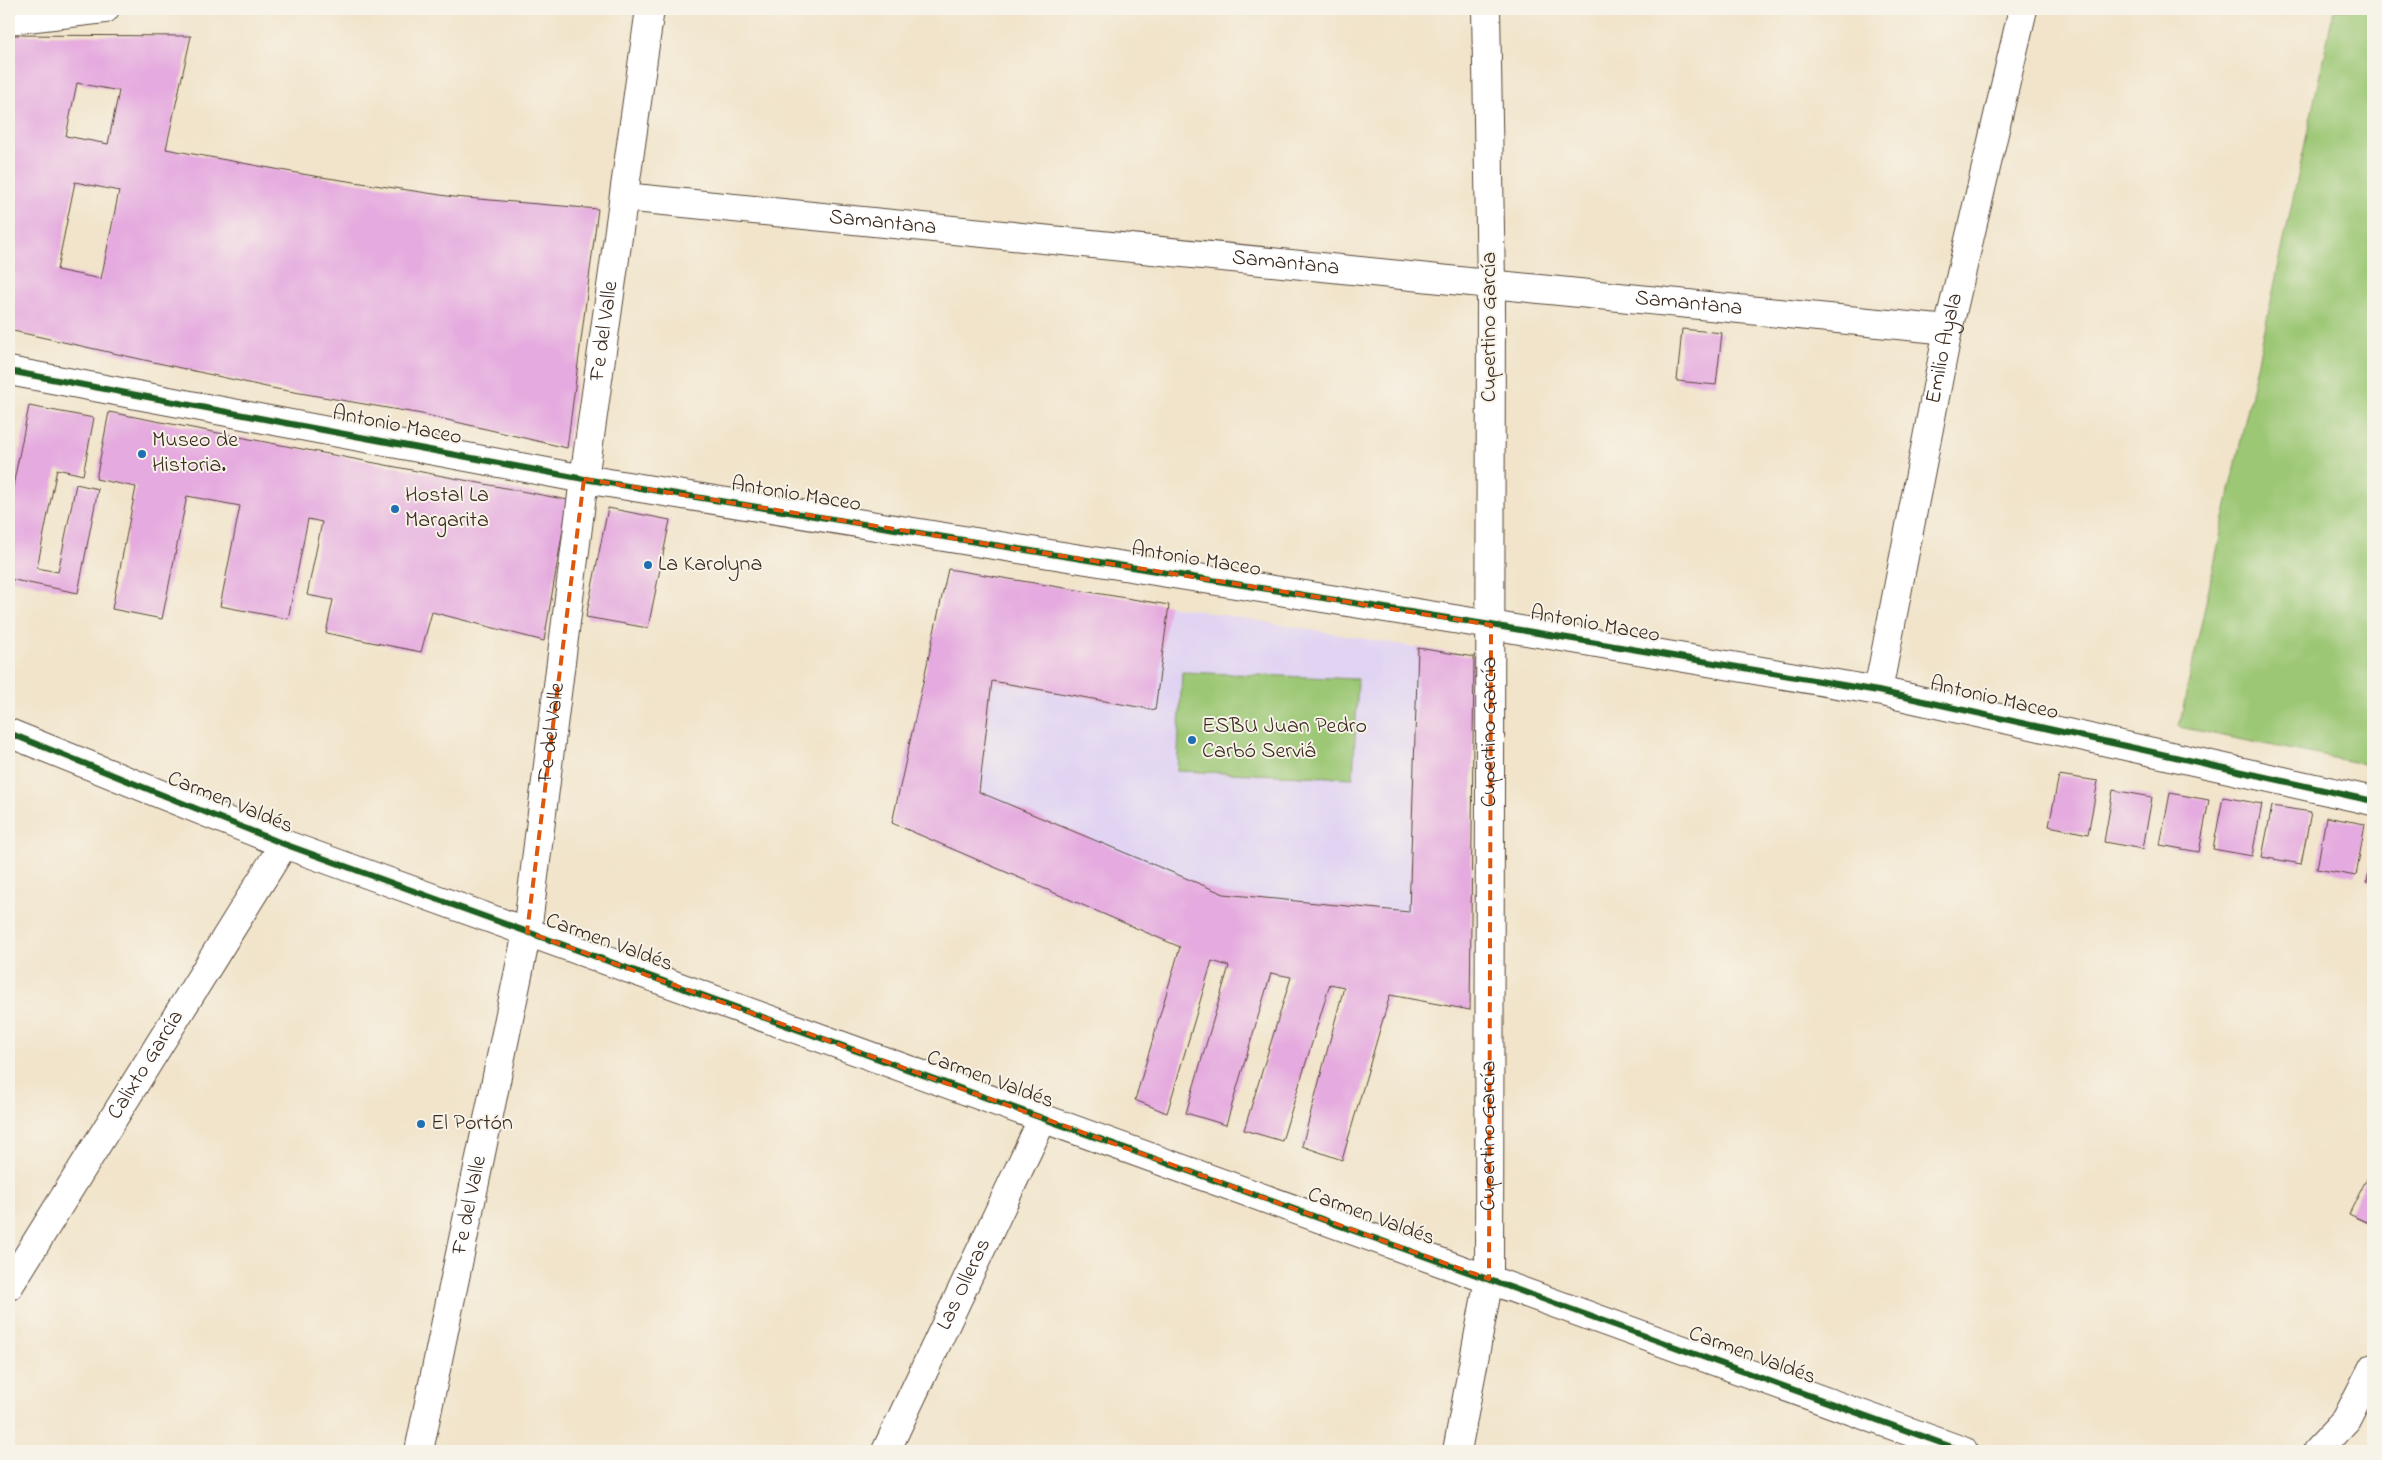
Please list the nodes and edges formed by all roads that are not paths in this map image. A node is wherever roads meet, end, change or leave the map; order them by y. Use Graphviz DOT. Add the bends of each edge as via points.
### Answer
graph roads {
  1 [pos="105,9"];
  2 [pos="650,9"];
  3 [pos="1486,9"];
  4 [pos="2024,9"];
  5 [pos="9,20"];
  6 [pos="624,197"];
  7 [pos="1491,284"];
  8 [pos="1948,330"];
  9 [pos="9,371"];
  10 [pos="584,479"];
  11 [pos="1491,625"];
  12 [pos="1878,691"];
  13 [pos="9,733"];
  14 [pos="2373,801"];
  15 [pos="284,844"];
  16 [pos="527,932"];
  17 [pos="1043,1118"];
  18 [pos="1489,1278"];
  19 [pos="9,1286"];
  20 [pos="2373,1367"];
  21 [pos="419,1451"];
  22 [pos="886,1451"];
  23 [pos="1457,1451"];
  24 [pos="1963,1451"];
  25 [pos="2317,1451"];
  1 -- 5 [label="street"];
  2 -- 6 [label="street, Fe del Valle"];
  3 -- 7 [label="street, Cupertino García"];
  4 -- 8 [label="street, Emilio Ayala"];
  6 -- 7 [label="street, Samantana"];
  6 -- 10 [label="street, Fe del Valle"];
  7 -- 8 [label="street, Samantana"];
  7 -- 11 [label="street, Cupertino García"];
  8 -- 12 [label="street, Emilio Ayala"];
  9 -- 10 [label="street, Antonio Maceo"];
  10 -- 11 [label="street, Antonio Maceo"];
  10 -- 16 [label="street, Fe del Valle"];
  11 -- 12 [label="street, Antonio Maceo"];
  11 -- 18 [label="street, Cupertino García"];
  12 -- 14 [label="street, Antonio Maceo"];
  13 -- 15 [label="street, Carmen Valdés"];
  15 -- 16 [label="street, Carmen Valdés"];
  15 -- 19 [label="street, Calixto García"];
  16 -- 17 [label="street, Carmen Valdés"];
  16 -- 21 [label="street, Fe del Valle"];
  17 -- 18 [label="street, Carmen Valdés"];
  17 -- 22 [label="street, Las Olleras"];
  18 -- 23 [label="street, Cupertino García"];
  18 -- 24 [label="street, Carmen Valdés"];
  20 -- 25 [label="street" via="2346,1420"];
}
